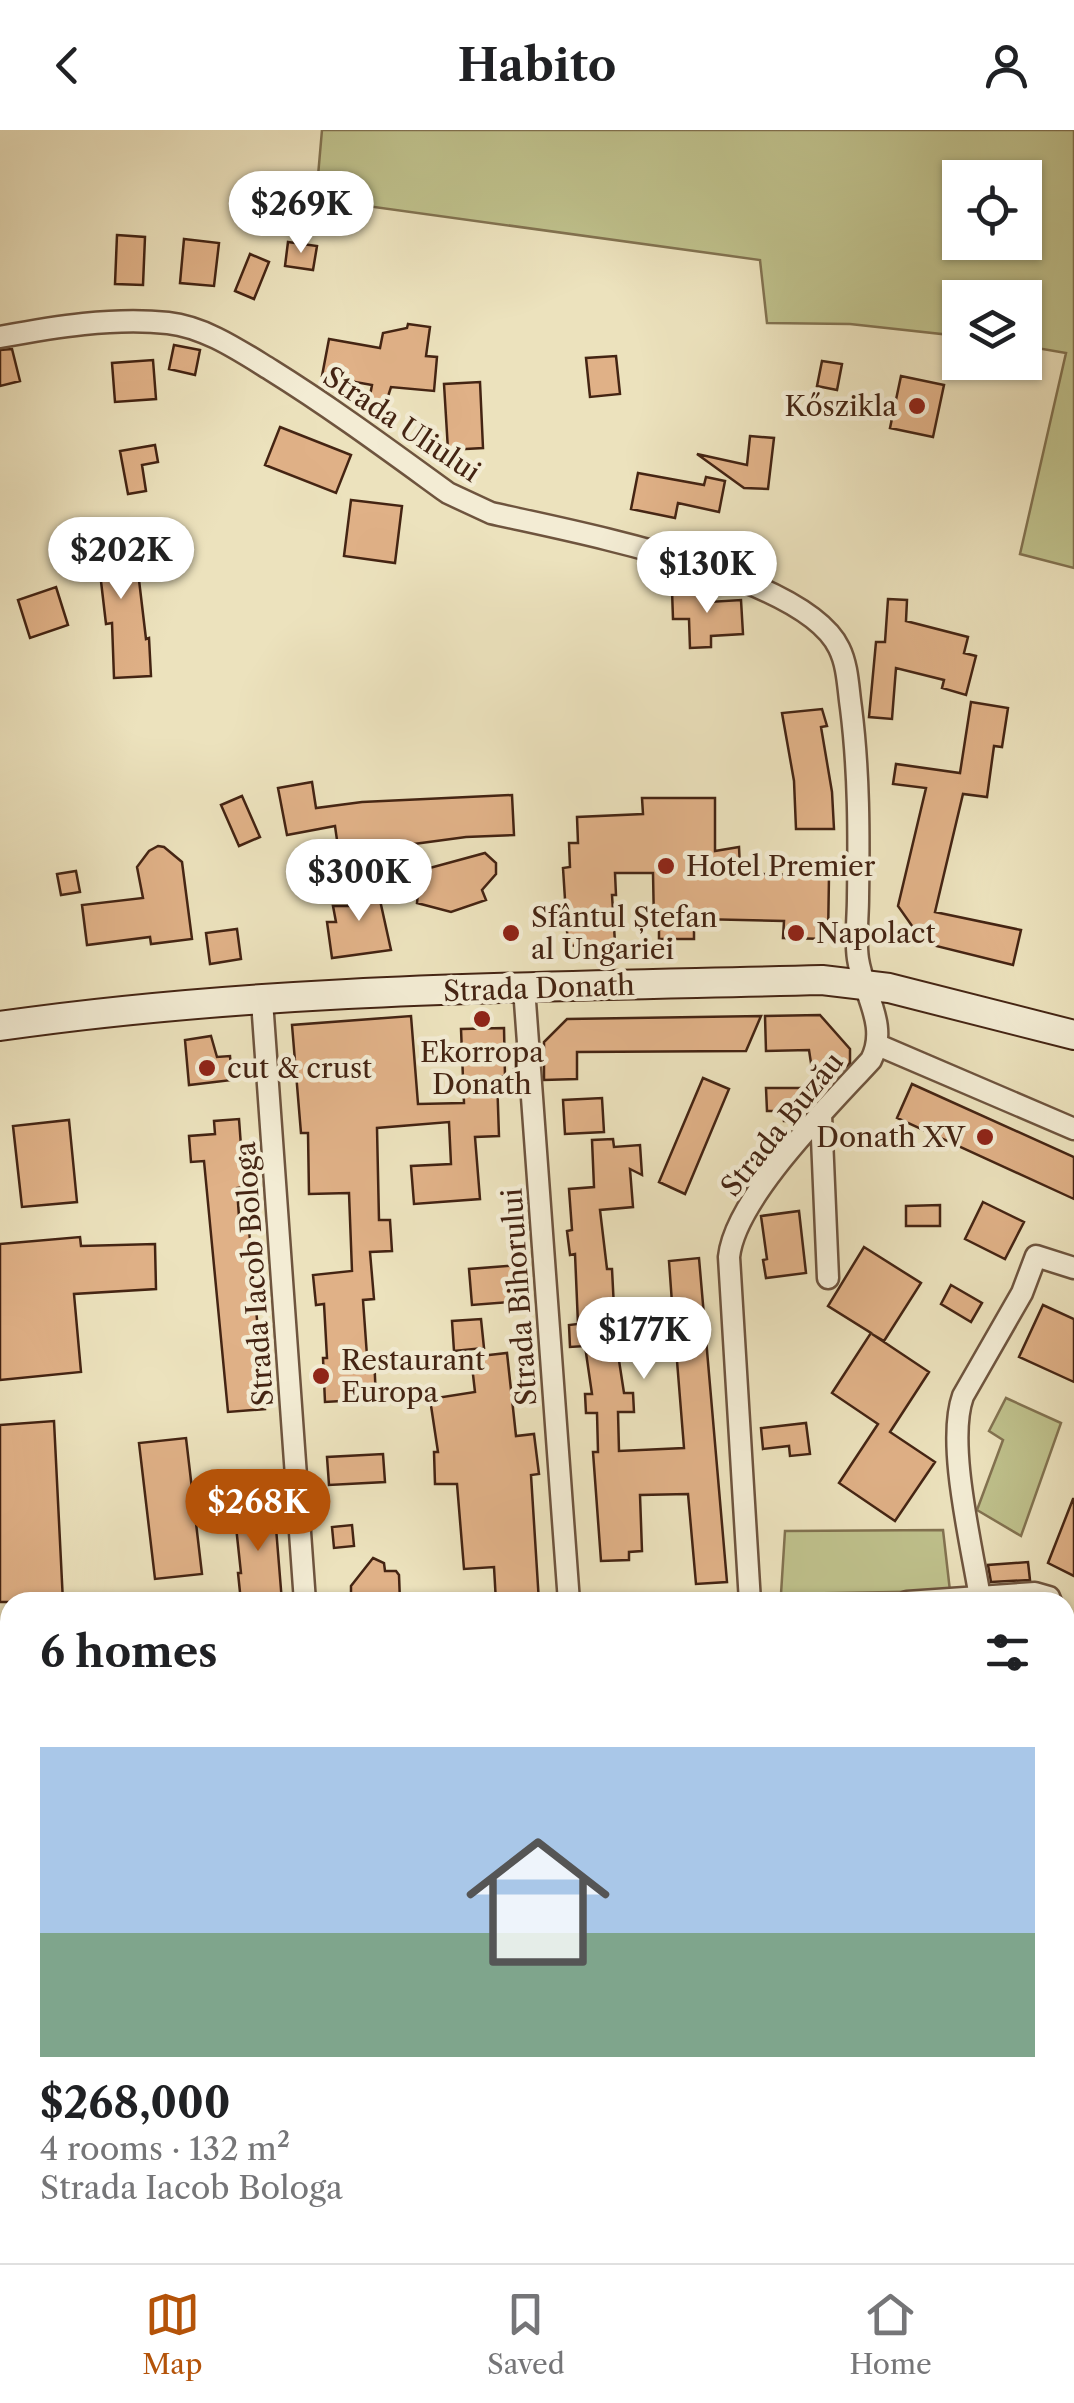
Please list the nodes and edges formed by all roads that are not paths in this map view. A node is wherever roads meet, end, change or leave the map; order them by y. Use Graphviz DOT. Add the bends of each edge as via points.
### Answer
graph roads {
  1 [pos="0,337"];
  2 [pos="862,984"];
  3 [pos="524,988"];
  4 [pos="262,1001"];
  5 [pos="0,1026"];
  6 [pos="1074,1034"];
  7 [pos="878,1046"];
  8 [pos="821,1115"];
  9 [pos="1074,1129"];
  10 [pos="1074,1268"];
  11 [pos="828,1278"];
  12 [pos="304,1592"];
  13 [pos="568,1592"];
  14 [pos="749,1592"];
  15 [pos="979,1592"];
  1 -- 2 [label="street, Strada Uliului" via="125,321 204,333 315,397 469,504 682,558 818,622 846,668"];
  2 -- 3 [label="main road, Strada Donath"];
  2 -- 6 [label="main road, Strada Donath"];
  2 -- 7 [label="street, Strada Buzău"];
  3 -- 4 [label="main road, Strada Donath"];
  3 -- 13 [label="street, Strada Bihorului"];
  4 -- 5 [label="main road, Strada Donath"];
  4 -- 12 [label="street, Strada Iacob Bologa"];
  7 -- 8 [label="street, Strada Buzău"];
  7 -- 9 [label="street"];
  8 -- 11 [label="street"];
  8 -- 14 [label="street, Strada Buzău" via="756,1194 731,1238"];
  10 -- 15 [label="street" via="1036,1256 957,1412"];
}
